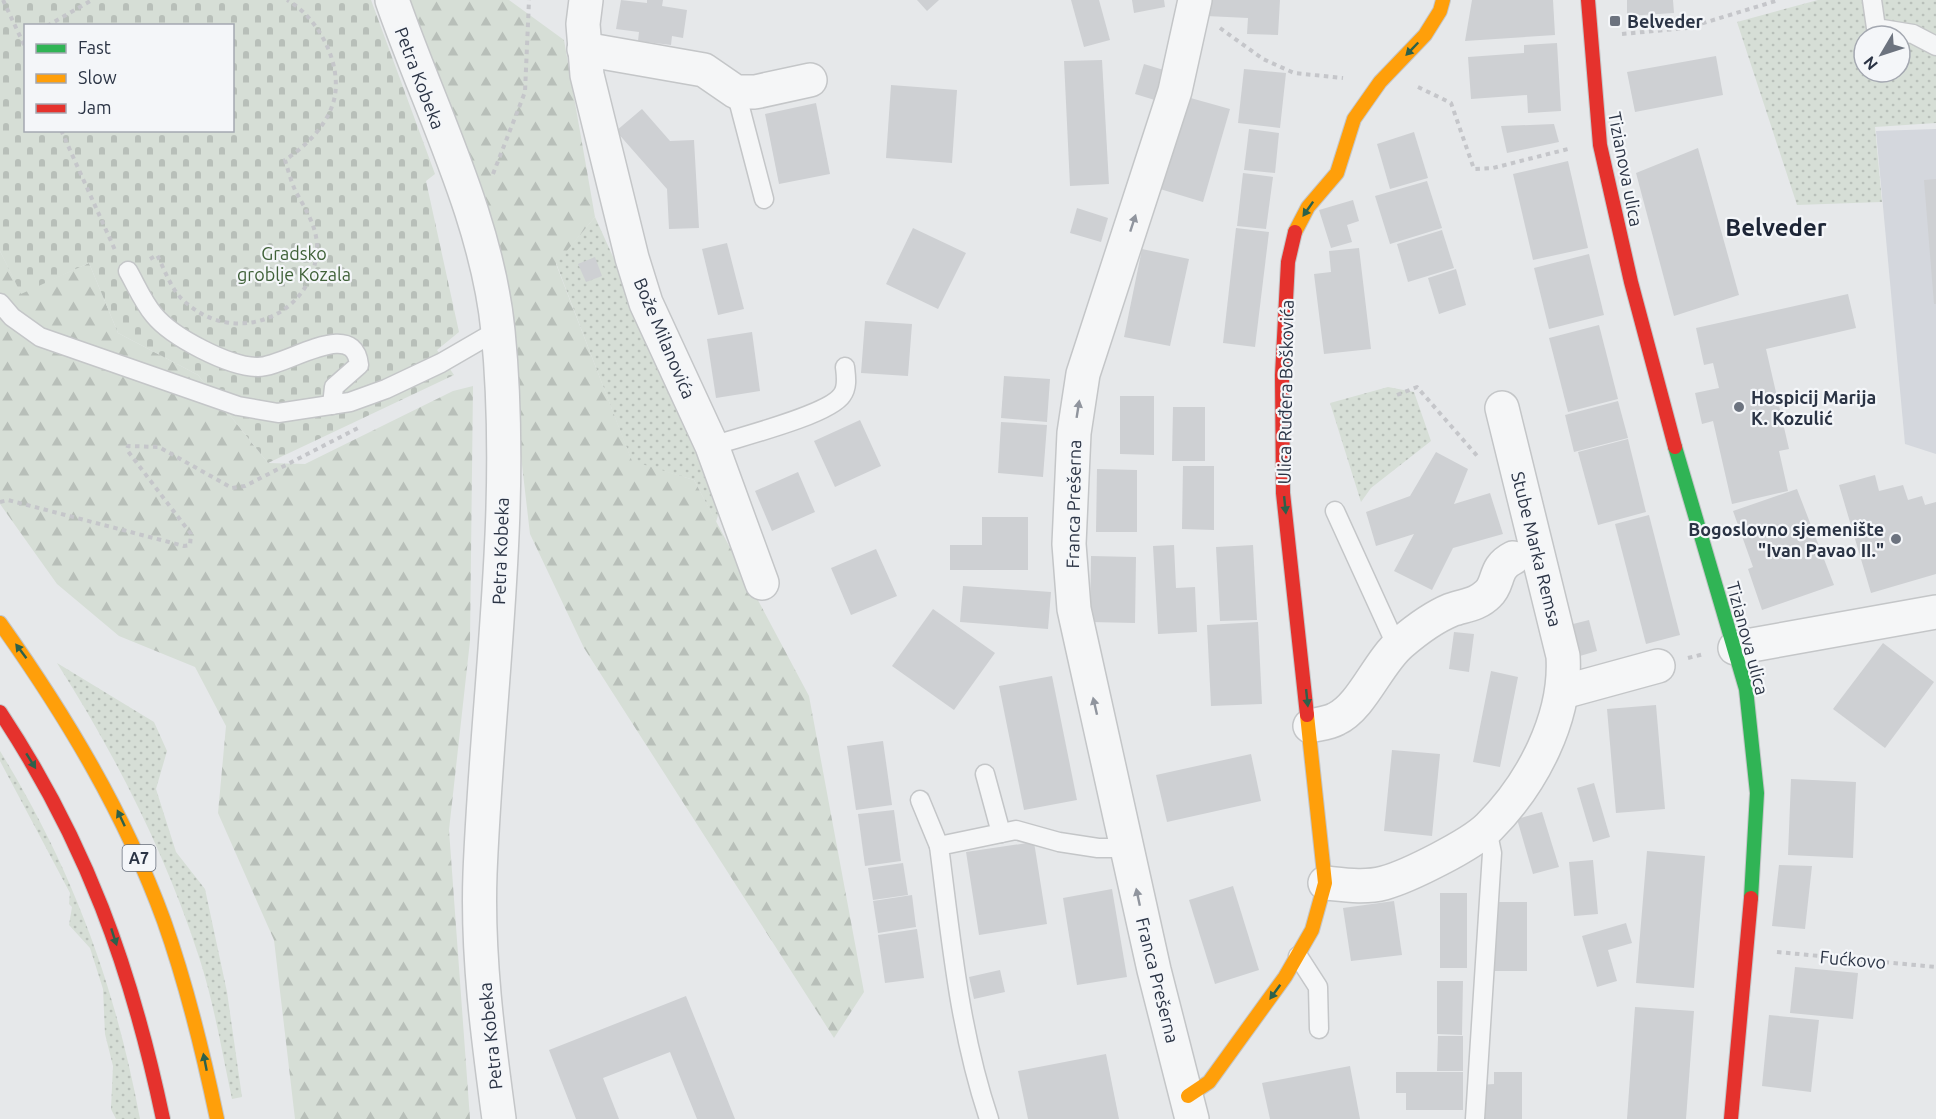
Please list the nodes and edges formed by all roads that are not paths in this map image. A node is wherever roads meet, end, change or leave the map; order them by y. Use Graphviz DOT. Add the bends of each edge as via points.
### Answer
graph roads {
  1 [pos="392,0"];
  2 [pos="586,0"];
  3 [pos="1443,0"];
  4 [pos="1588,0"];
  5 [pos="1872,0"];
  6 [pos="1195,5"];
  7 [pos="1936,46"];
  8 [pos="584,49"];
  9 [pos="810,80"];
  10 [pos="736,92"];
  11 [pos="764,199"];
  12 [pos="128,271"];
  13 [pos="0,303"];
  14 [pos="498,330"];
  15 [pos="845,367"];
  16 [pos="332,405"];
  17 [pos="1502,408"];
  18 [pos="712,446"];
  19 [pos="1335,511"];
  20 [pos="1513,558"];
  21 [pos="762,583"];
  22 [pos="1936,612"];
  23 [pos="0,623"];
  24 [pos="1396,647"];
  25 [pos="1735,648"];
  26 [pos="1658,666"];
  27 [pos="1563,692"];
  28 [pos="0,712"];
  29 [pos="1310,726"];
  30 [pos="986,774"];
  31 [pos="920,800"];
  32 [pos="1487,829"];
  33 [pos="1001,833"];
  34 [pos="939,846"];
  35 [pos="1127,848"];
  36 [pos="1325,883"];
  37 [pos="1298,956"];
  38 [pos="1319,1029"];
  39 [pos="1190,1107"];
  40 [pos="163,1119"];
  41 [pos="217,1119"];
  42 [pos="499,1119"];
  43 [pos="989,1119"];
  44 [pos="1475,1119"];
  45 [pos="1731,1119"];
  1 -- 14 [label="street, Petra Kobeka" via="471,216 492,289"];
  2 -- 8 [label="street, Bože Milanovića"];
  3 -- 29 [label="main road, Ulica Ruđera Boškovića, one-way" via="1425,35 1380,82 1354,119 1337,173 1308,207 1296,230 1288,262 1282,375 1283,493"];
  4 -- 25 [label="main road, Tizianova ulica" via="1597,126 1616,213 1692,513"];
  5 -- 7 [label="lane" via="1876,28 1913,34"];
  35 -- 6 [label="street, Franca Prešerna, one-way" via="1074,609 1069,544 1074,433 1083,374 1176,91"];
  8 -- 10 [label="street" via="704,70"];
  8 -- 18 [label="street, Bože Milanovića" via="586,75 646,303"];
  9 -- 10 [label="street" via="755,92"];
  10 -- 11 [label="lane"];
  12 -- 16 [label="lane" via="154,315 168,327 237,364 273,365 331,343 352,346 359,364 334,387"];
  13 -- 16 [label="lane" via="40,337 238,406 278,413"];
  14 -- 16 [label="lane" via="386,389"];
  14 -- 42 [label="street, Petra Kobeka" via="504,450 501,568 480,876 482,960"];
  15 -- 18 [label="lane" via="846,388 833,403 817,412"];
  17 -- 27 [label="street, Stube Marka Remsa" via="1563,656"];
  18 -- 21 [label="street, Bože Milanovića"];
  19 -- 24 [label="lane"];
  20 -- 24 [label="street" via="1498,570 1490,592 1468,608 1452,610 1427,624"];
  22 -- 25 [label="street"];
  41 -- 23 [label="main road, A7, one-way" via="199,1026 174,947 123,822 77,736"];
  24 -- 29 [label="street" via="1351,708 1337,719"];
  25 -- 45 [label="main road, Tizianova ulica" via="1746,689 1757,793"];
  26 -- 27 [label="street"];
  27 -- 32 [label="street, Stube Marka Remsa" via="1551,731 1528,775"];
  28 -- 40 [label="main road, one-way" via="49,790 88,869 137,1007"];
  29 -- 36 [label="main road, Ulica Ruđera Boškovića"];
  30 -- 33 [label="lane"];
  31 -- 34 [label="lane"];
  32 -- 36 [label="street, Stube Marka Remsa" via="1406,875 1383,883"];
  32 -- 44 [label="lane" via="1492,853"];
  33 -- 34 [label="lane"];
  33 -- 35 [label="lane" via="1016,830 1059,842"];
  34 -- 43 [label="lane" via="967,1044"];
  39 -- 35 [label="street, Franca Prešerna, one-way"];
  36 -- 37 [label="main road" via="1312,930"];
  37 -- 38 [label="lane" via="1318,987"];
  37 -- 39 [label="main road, one-way"];
}
